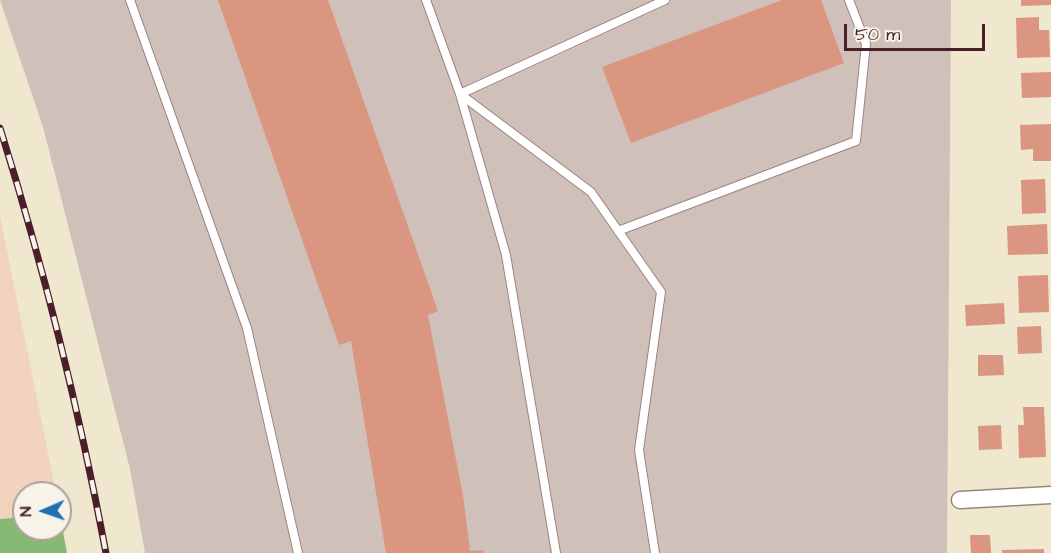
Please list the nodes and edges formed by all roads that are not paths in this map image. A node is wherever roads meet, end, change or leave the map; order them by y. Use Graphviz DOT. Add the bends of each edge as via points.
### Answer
graph roads {
  1 [pos="130,0"];
  2 [pos="426,0"];
  3 [pos="665,0"];
  4 [pos="849,0"];
  5 [pos="460,94"];
  6 [pos="618,231"];
  7 [pos="1051,495"];
  8 [pos="960,500"];
  9 [pos="298,553"];
  10 [pos="556,553"];
  11 [pos="655,553"];
  1 -- 9 [label="lane" via="247,328"];
  2 -- 5 [label="lane"];
  3 -- 5 [label="lane"];
  4 -- 6 [label="lane" via="866,44 856,141"];
  5 -- 6 [label="lane" via="591,192"];
  5 -- 10 [label="lane" via="506,255"];
  6 -- 11 [label="lane" via="661,292 639,450"];
  7 -- 8 [label="street"];
}
